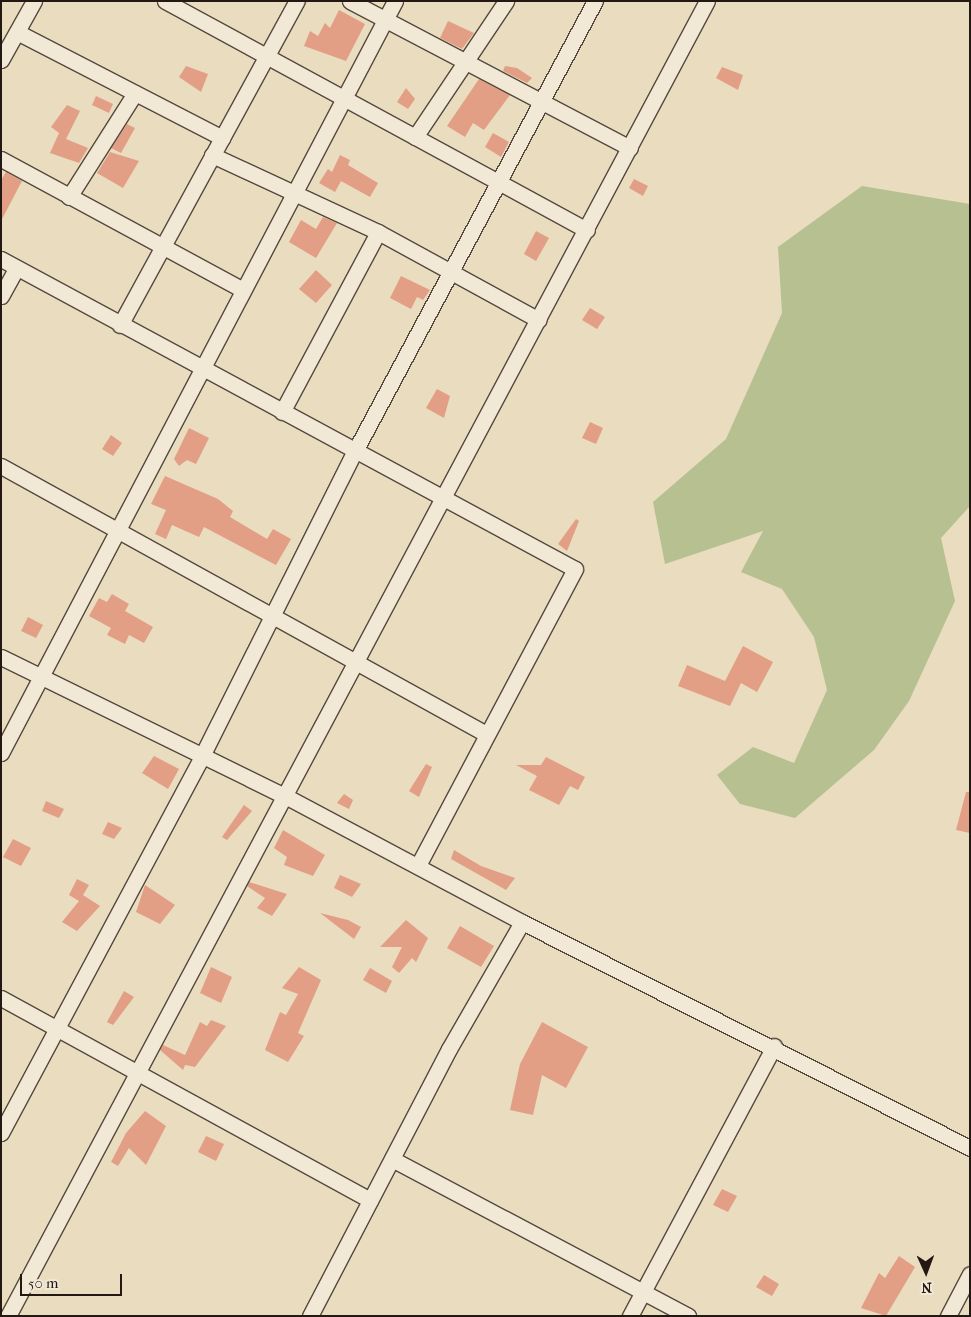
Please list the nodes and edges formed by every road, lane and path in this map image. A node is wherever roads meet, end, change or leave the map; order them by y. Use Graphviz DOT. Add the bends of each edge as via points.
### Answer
graph roads {
  1 [pos="34,1"];
  2 [pos="165,1"];
  3 [pos="297,1"];
  4 [pos="350,1"];
  5 [pos="395,1"];
  6 [pos="506,1"];
  7 [pos="595,1"];
  8 [pos="707,1"];
  9 [pos="385,20"];
  10 [pos="17,32"];
  11 [pos="266,56"];
  12 [pos="1,60"];
  13 [pos="467,64"];
  14 [pos="135,93"];
  15 [pos="342,97"];
  16 [pos="540,103"];
  17 [pos="415,137"];
  18 [pos="222,138"];
  19 [pos="630,148"];
  20 [pos="212,155"];
  21 [pos="1,159"];
  22 [pos="497,181"];
  23 [pos="293,190"];
  24 [pos="69,196"];
  25 [pos="586,230"];
  26 [pos="378,232"];
  27 [pos="163,248"];
  28 [pos="1,259"];
  29 [pos="16,269"];
  30 [pos="450,272"];
  31 [pos="242,290"];
  32 [pos="1,296"];
  33 [pos="539,320"];
  34 [pos="120,325"];
  35 [pos="202,369"];
  36 [pos="282,412"];
  37 [pos="355,451"];
  38 [pos="1,466"];
  39 [pos="444,499"];
  40 [pos="119,529"];
  41 [pos="271,616"];
  42 [pos="1,657"];
  43 [pos="354,663"];
  44 [pos="39,678"];
  45 [pos="486,734"];
  46 [pos="1,753"];
  47 [pos="202,756"];
  48 [pos="283,795"];
  49 [pos="418,866"];
  50 [pos="522,922"];
  51 [pos="1,998"];
  52 [pos="56,1028"];
  53 [pos="774,1046"];
  54 [pos="138,1071"];
  55 [pos="1,1133"];
  56 [pos="970,1148"];
  57 [pos="392,1159"];
  58 [pos="370,1200"];
  59 [pos="970,1274"];
  60 [pos="643,1291"];
  61 [pos="8,1316"];
  62 [pos="310,1316"];
  63 [pos="630,1316"];
  64 [pos="688,1316"];
  65 [pos="948,1316"];
  1 -- 10 [label="street"];
  2 -- 11 [label="street"];
  3 -- 11 [label="street"];
  4 -- 9 [label="street"];
  5 -- 9 [label="street"];
  6 -- 13 [label="street"];
  7 -- 16 [label="street"];
  8 -- 19 [label="street"];
  9 -- 13 [label="street"];
  9 -- 15 [label="street"];
  10 -- 12 [label="street"];
  10 -- 14 [label="street"];
  11 -- 15 [label="street"];
  11 -- 18 [label="street"];
  13 -- 16 [label="street"];
  13 -- 17 [label="street"];
  14 -- 18 [label="street"];
  14 -- 24 [label="street"];
  15 -- 17 [label="street"];
  15 -- 23 [label="street"];
  16 -- 19 [label="street"];
  16 -- 22 [label="street"];
  17 -- 22 [label="street"];
  18 -- 20 [label="street"];
  19 -- 25 [label="street"];
  20 -- 23 [label="street"];
  20 -- 27 [label="street"];
  21 -- 24 [label="street"];
  22 -- 25 [label="street"];
  22 -- 30 [label="street"];
  23 -- 26 [label="street"];
  23 -- 31 [label="street"];
  24 -- 27 [label="street"];
  25 -- 33 [label="street"];
  26 -- 30 [label="street"];
  26 -- 36 [label="street"];
  27 -- 31 [label="street"];
  27 -- 34 [label="street"];
  28 -- 29 [label="street"];
  29 -- 32 [label="street"];
  29 -- 34 [label="street"];
  30 -- 33 [label="street"];
  30 -- 37 [label="street"];
  31 -- 35 [label="street"];
  33 -- 39 [label="street"];
  34 -- 35 [label="street"];
  35 -- 36 [label="street"];
  35 -- 40 [label="street"];
  36 -- 37 [label="street"];
  37 -- 39 [label="street"];
  37 -- 41 [label="street"];
  38 -- 40 [label="street"];
  39 -- 43 [label="street"];
  39 -- 45 [label="street" via="575,569"];
  40 -- 41 [label="street"];
  40 -- 44 [label="street"];
  41 -- 43 [label="street"];
  41 -- 47 [label="street"];
  42 -- 44 [label="street"];
  43 -- 45 [label="street"];
  43 -- 48 [label="street"];
  44 -- 46 [label="street"];
  44 -- 47 [label="street"];
  45 -- 49 [label="street"];
  47 -- 48 [label="street"];
  47 -- 52 [label="street"];
  48 -- 49 [label="street"];
  48 -- 54 [label="street"];
  49 -- 50 [label="street"];
  50 -- 53 [label="street"];
  50 -- 57 [label="street"];
  51 -- 52 [label="street"];
  52 -- 54 [label="street"];
  52 -- 55 [label="street"];
  53 -- 56 [label="street"];
  53 -- 60 [label="street"];
  54 -- 58 [label="street"];
  54 -- 61 [label="street"];
  57 -- 58 [label="street"];
  57 -- 60 [label="street"];
  58 -- 62 [label="street"];
  59 -- 65 [label="street"];
  60 -- 63 [label="street"];
  60 -- 64 [label="street"];
}
